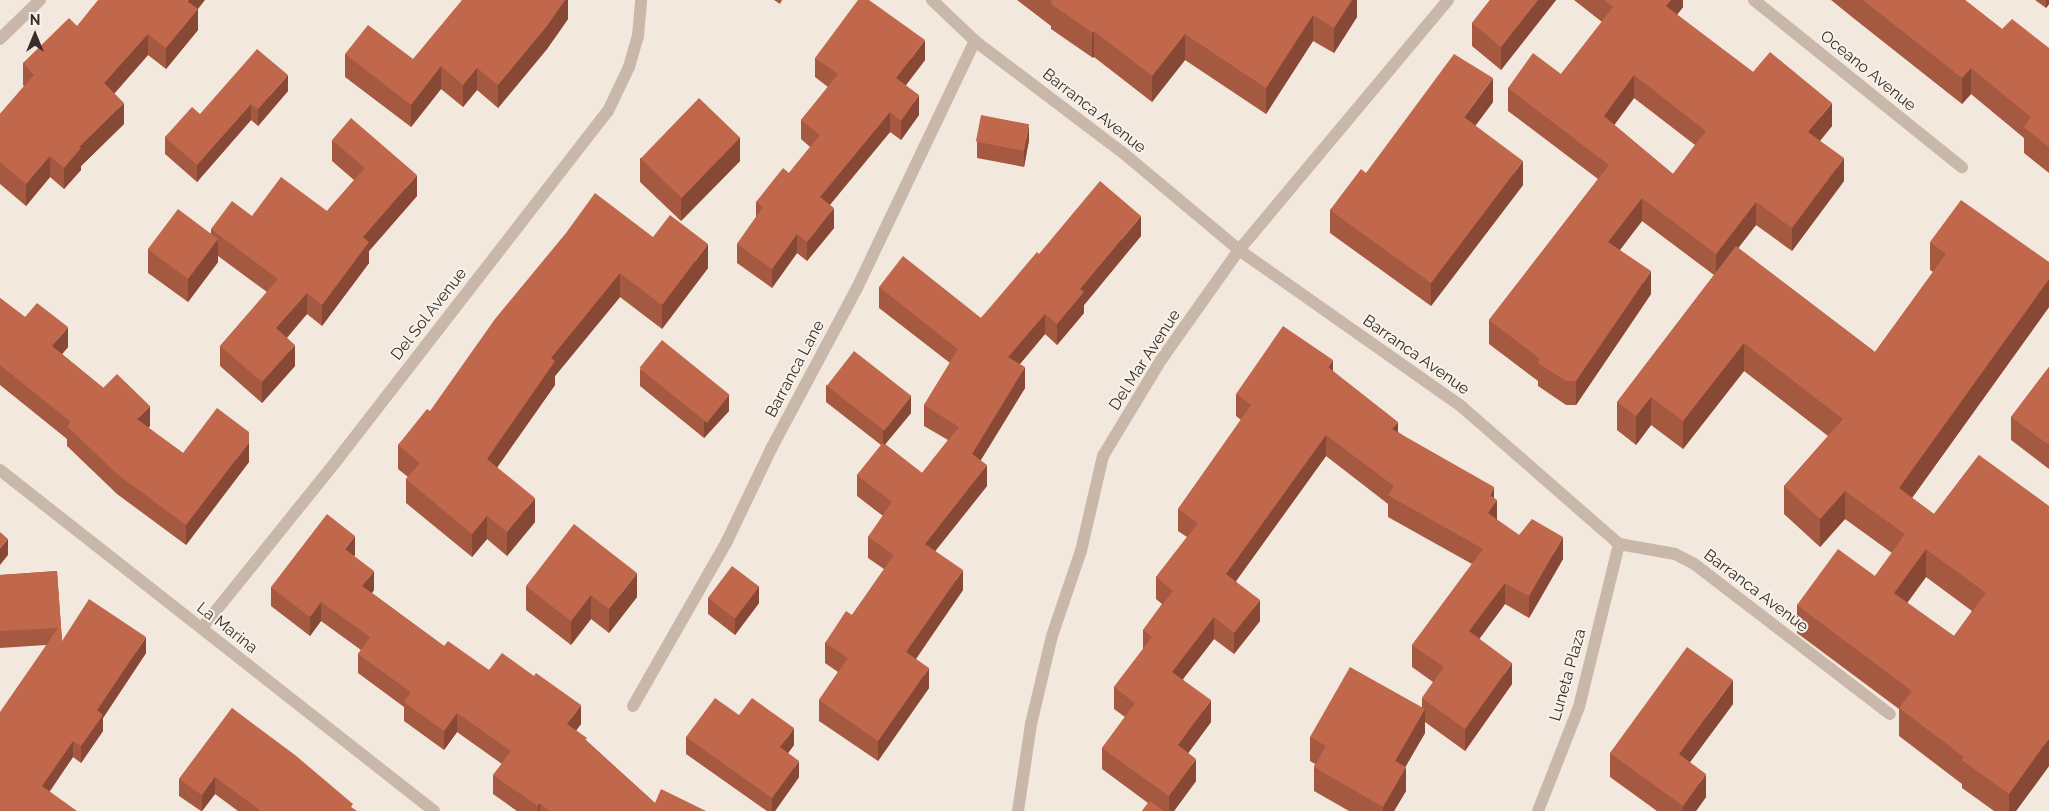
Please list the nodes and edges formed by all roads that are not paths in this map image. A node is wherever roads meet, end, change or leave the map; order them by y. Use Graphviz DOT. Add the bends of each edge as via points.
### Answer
graph roads {
  1 [pos="40,0"];
  2 [pos="641,0"];
  3 [pos="932,0"];
  4 [pos="1448,0"];
  5 [pos="1754,0"];
  6 [pos="0,39"];
  7 [pos="975,41"];
  8 [pos="1962,167"];
  9 [pos="1239,250"];
  10 [pos="0,470"];
  11 [pos="1619,544"];
  12 [pos="202,628"];
  13 [pos="633,706"];
  14 [pos="1890,714"];
  15 [pos="434,811"];
  16 [pos="1018,811"];
  17 [pos="1538,811"];
  1 -- 6 [label="street"];
  2 -- 12 [label="street, Del Sol Avenue" via="638,36 629,67 608,111"];
  3 -- 7 [label="street, Barranca Avenue"];
  4 -- 9 [label="street, Del Mar Avenue"];
  5 -- 8 [label="street, Oceano Avenue"];
  7 -- 9 [label="street, Barranca Avenue" via="1122,152"];
  7 -- 13 [label="street, Barranca Lane" via="857,288 771,449 727,541"];
  9 -- 11 [label="street, Barranca Avenue" via="1462,407"];
  9 -- 16 [label="street, Del Mar Avenue" via="1161,360 1103,456 1081,551 1052,636 1031,724"];
  10 -- 12 [label="street, La Marina"];
  11 -- 14 [label="street, Barranca Avenue" via="1675,554 1693,563"];
  11 -- 17 [label="street, Luneta Plaza" via="1579,707"];
  12 -- 15 [label="street, La Marina"];
}
